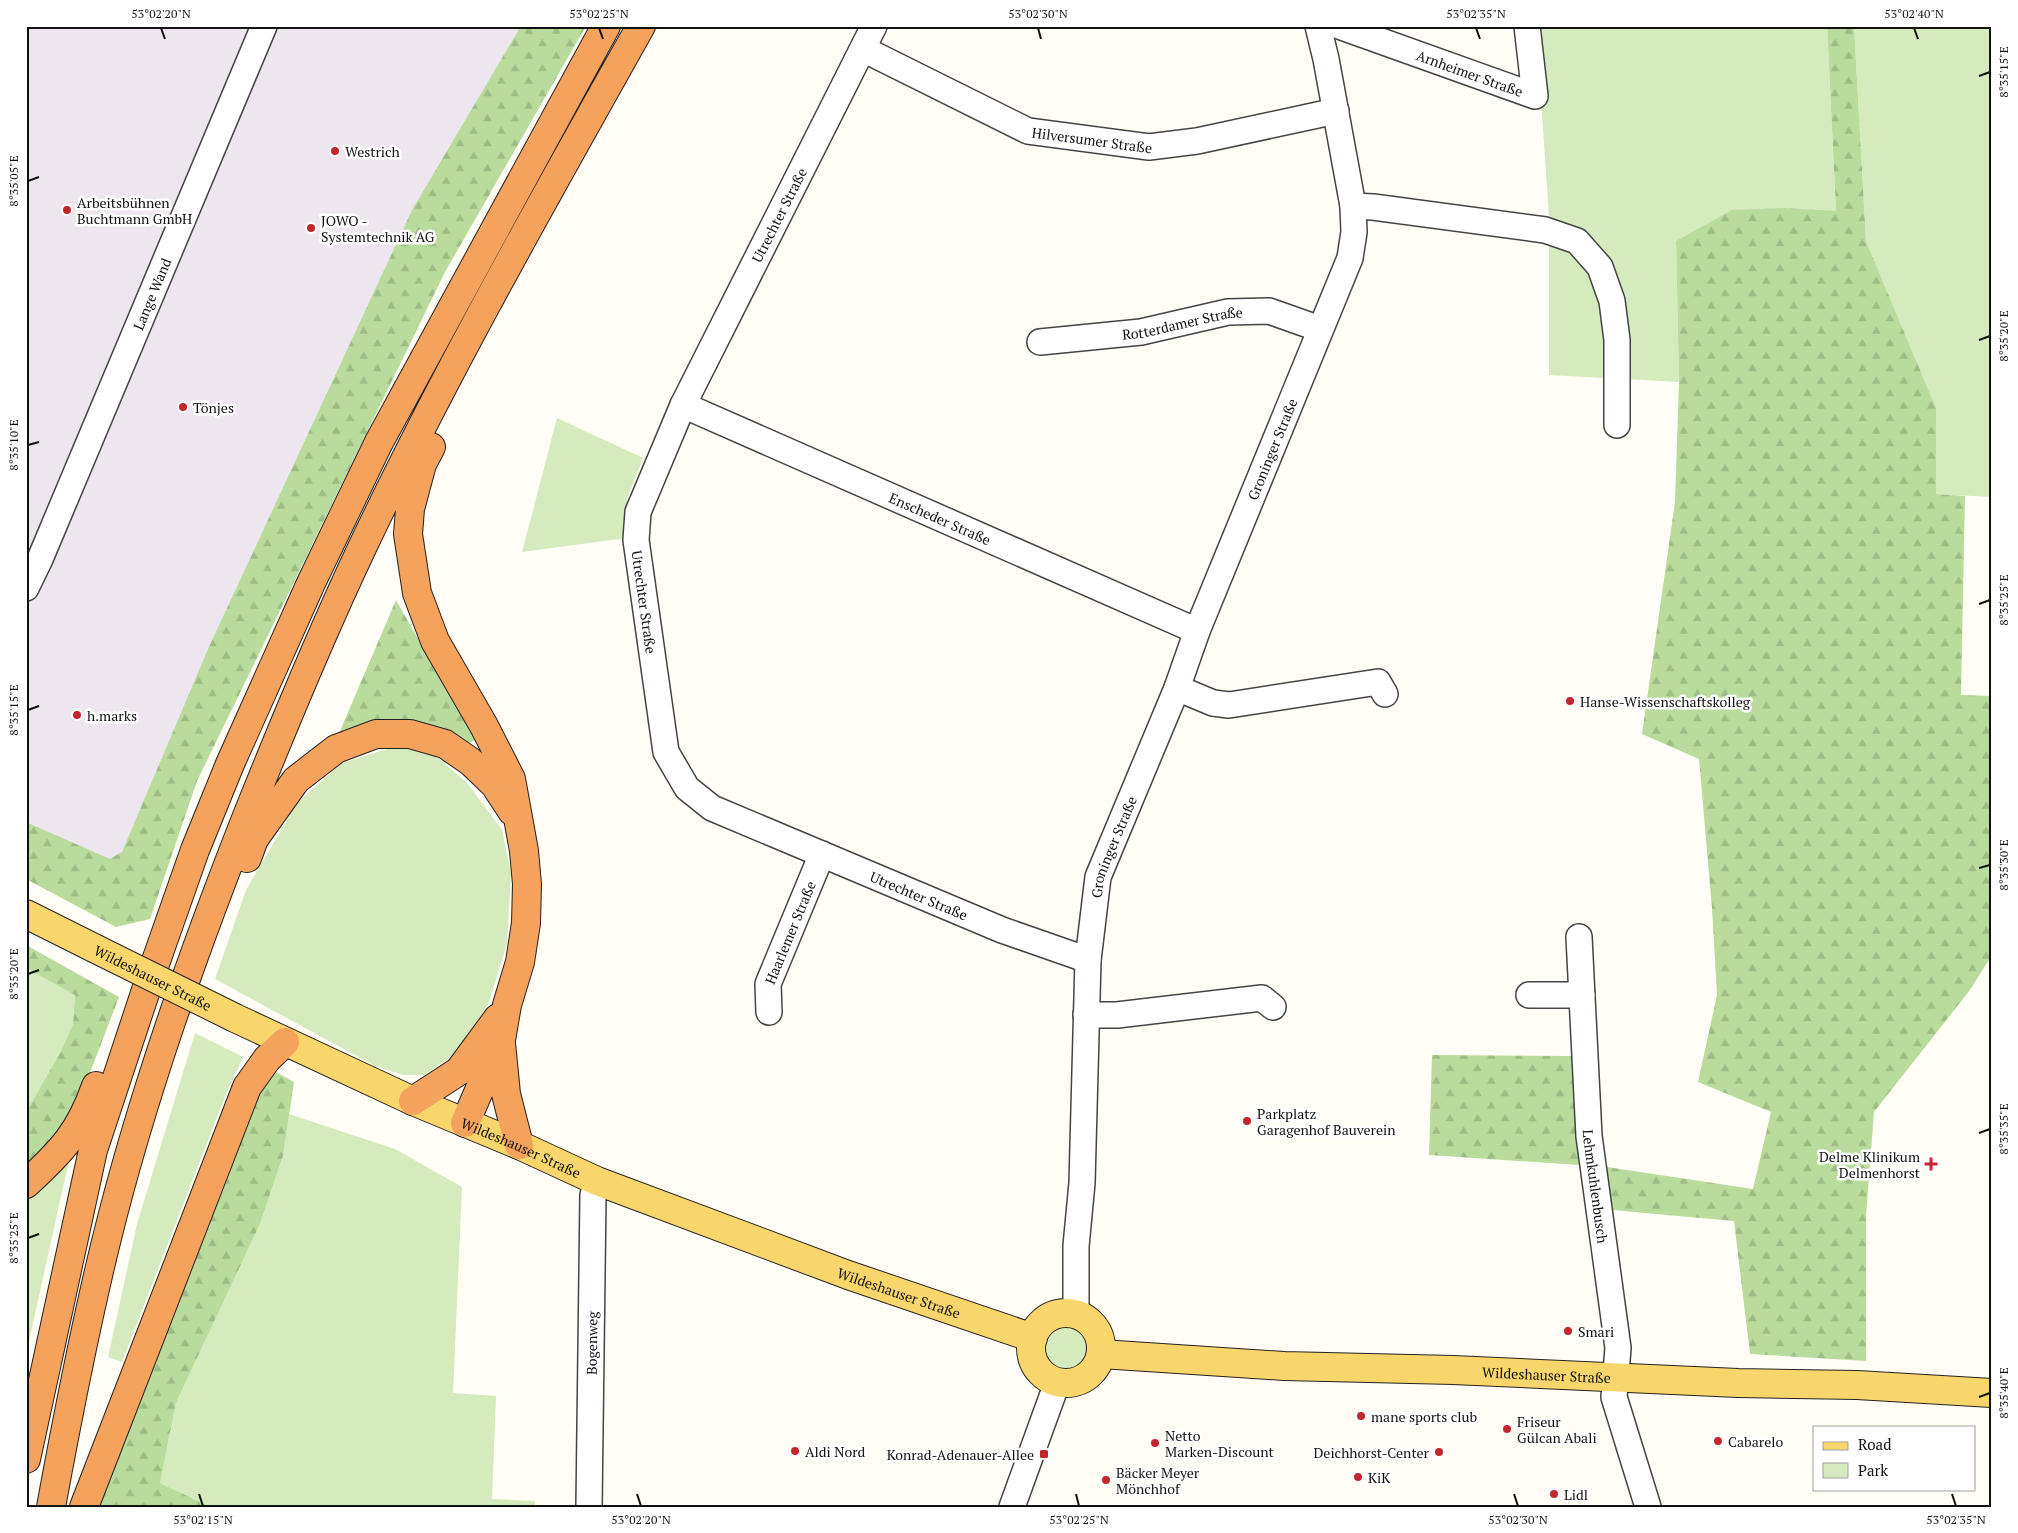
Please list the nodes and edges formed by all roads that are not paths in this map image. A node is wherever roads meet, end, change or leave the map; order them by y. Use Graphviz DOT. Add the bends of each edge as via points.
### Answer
graph roads {
  1 [pos="606,26"];
  2 [pos="641,26"];
  3 [pos="874,26"];
  4 [pos="1318,26"];
  5 [pos="1339,26"];
  6 [pos="1527,26"];
  7 [pos="263,27"];
  8 [pos="862,49"];
  9 [pos="1336,111"];
  10 [pos="1353,206"];
  11 [pos="1320,330"];
  12 [pos="1040,342"];
  13 [pos="445,383"];
  14 [pos="683,405"];
  15 [pos="1617,425"];
  16 [pos="33,555"];
  17 [pos="26,588"];
  18 [pos="1197,631"];
  19 [pos="1176,688"];
  20 [pos="1385,694"];
  21 [pos="519,822"];
  22 [pos="822,854"];
  23 [pos="210,911"];
  24 [pos="26,914"];
  25 [pos="1579,937"];
  26 [pos="1088,960"];
  27 [pos="150,978"];
  28 [pos="1529,995"];
  29 [pos="1582,995"];
  30 [pos="507,1005"];
  31 [pos="1273,1007"];
  32 [pos="769,1012"];
  33 [pos="1086,1015"];
  34 [pos="501,1040"];
  35 [pos="285,1042"];
  36 [pos="413,1101"];
  37 [pos="465,1123"];
  38 [pos="519,1145"];
  39 [pos="597,1181"];
  40 [pos="26,1184"];
  41 [pos="1076,1314"];
  42 [pos="1032,1338"];
  43 [pos="1102,1354"];
  44 [pos="1614,1377"];
  45 [pos="1057,1383"];
  46 [pos="1992,1393"];
  47 [pos="26,1459"];
  48 [pos="52,1507"];
  49 [pos="84,1507"];
  50 [pos="589,1507"];
  51 [pos="1012,1507"];
  52 [pos="1648,1507"];
  1 -- 27 [label="highway" via="406,390 319,565 230,764"];
  2 -- 13 [label="highway"];
  3 -- 8 [label="street, Utrechter Straße"];
  4 -- 9 [label="street, Groninger Straße"];
  5 -- 6 [label="street, Arnheimer Straße" via="1535,96"];
  7 -- 16 [label="street, Lange Wand"];
  8 -- 9 [label="street, Hilversumer Straße" via="1028,131 1149,148"];
  8 -- 14 [label="street, Utrechter Straße"];
  9 -- 10 [label="street, Groninger Straße"];
  10 -- 11 [label="street, Groninger Straße" via="1350,258"];
  10 -- 15 [label="street" via="1545,230 1578,241 1600,267 1612,302 1617,340"];
  11 -- 12 [label="street, Rotterdamer Straße" via="1269,311 1228,312 1141,332"];
  11 -- 18 [label="street, Groninger Straße"];
  13 -- 21 [label="highway" via="444,420 422,464 410,509 408,534 413,570 417,593 435,641 498,750 511,780"];
  13 -- 23 [label="highway" via="360,551 292,705"];
  14 -- 18 [label="street, Enscheder Straße"];
  14 -- 22 [label="street, Utrechter Straße" via="638,512 636,540 666,752 687,788 712,808"];
  16 -- 17 [label="street, Lange Wand"];
  18 -- 19 [label="street, Groninger Straße"];
  19 -- 20 [label="street" via="1213,703 1229,705 1378,682"];
  19 -- 26 [label="street, Groninger Straße" via="1098,876"];
  21 -- 23 [label="highway" via="495,785 472,762 445,744 410,734 376,734 336,749 296,780 254,840 235,886"];
  21 -- 30 [label="highway" via="527,884 526,923 520,962"];
  22 -- 26 [label="street, Utrechter Straße" via="1002,930"];
  22 -- 32 [label="street, Haarlemer Straße" via="768,984"];
  23 -- 48 [label="highway" via="159,1060 105,1246"];
  24 -- 35 [label="main road, Wildeshauser Straße, bridge"];
  25 -- 29 [label="street, Lehmkuhlenbusch"];
  26 -- 33 [label="street, Groninger Straße"];
  27 -- 40 [label="highway" via="121,1016 89,1108 75,1132 58,1155"];
  27 -- 47 [label="highway" via="93,1150"];
  28 -- 29 [label="street"];
  29 -- 44 [label="street, Lehmkuhlenbusch" via="1589,1136 1618,1348"];
  30 -- 34 [label="highway"];
  30 -- 36 [label="highway" via="459,1071"];
  31 -- 33 [label="street" via="1262,998 1117,1015"];
  33 -- 41 [label="street, Groninger Straße"];
  34 -- 37 [label="highway"];
  34 -- 38 [label="highway" via="506,1094"];
  35 -- 36 [label="main road, Wildeshauser Straße"];
  35 -- 49 [label="highway" via="267,1059 247,1087"];
  36 -- 37 [label="main road, Wildeshauser Straße"];
  37 -- 38 [label="main road, Wildeshauser Straße"];
  38 -- 39 [label="main road, Wildeshauser Straße"];
  39 -- 42 [label="main road, Wildeshauser Straße"];
  39 -- 50 [label="street, Bogenweg" via="592,1195"];
  41 -- 42 [label="main road" via="1061,1313 1050,1317"];
  41 -- 43 [label="main road" via="1090,1322 1100,1337"];
  42 -- 45 [label="main road" via="1032,1357 1038,1369"];
  43 -- 44 [label="main road, Wildeshauser Straße" via="1284,1366"];
  43 -- 45 [label="main road" via="1087,1377 1075,1382"];
  44 -- 46 [label="main road, Wildeshauser Straße"];
  44 -- 52 [label="street, Lehmkuhlenbusch" via="1614,1397"];
  45 -- 51 [label="street"];
}
